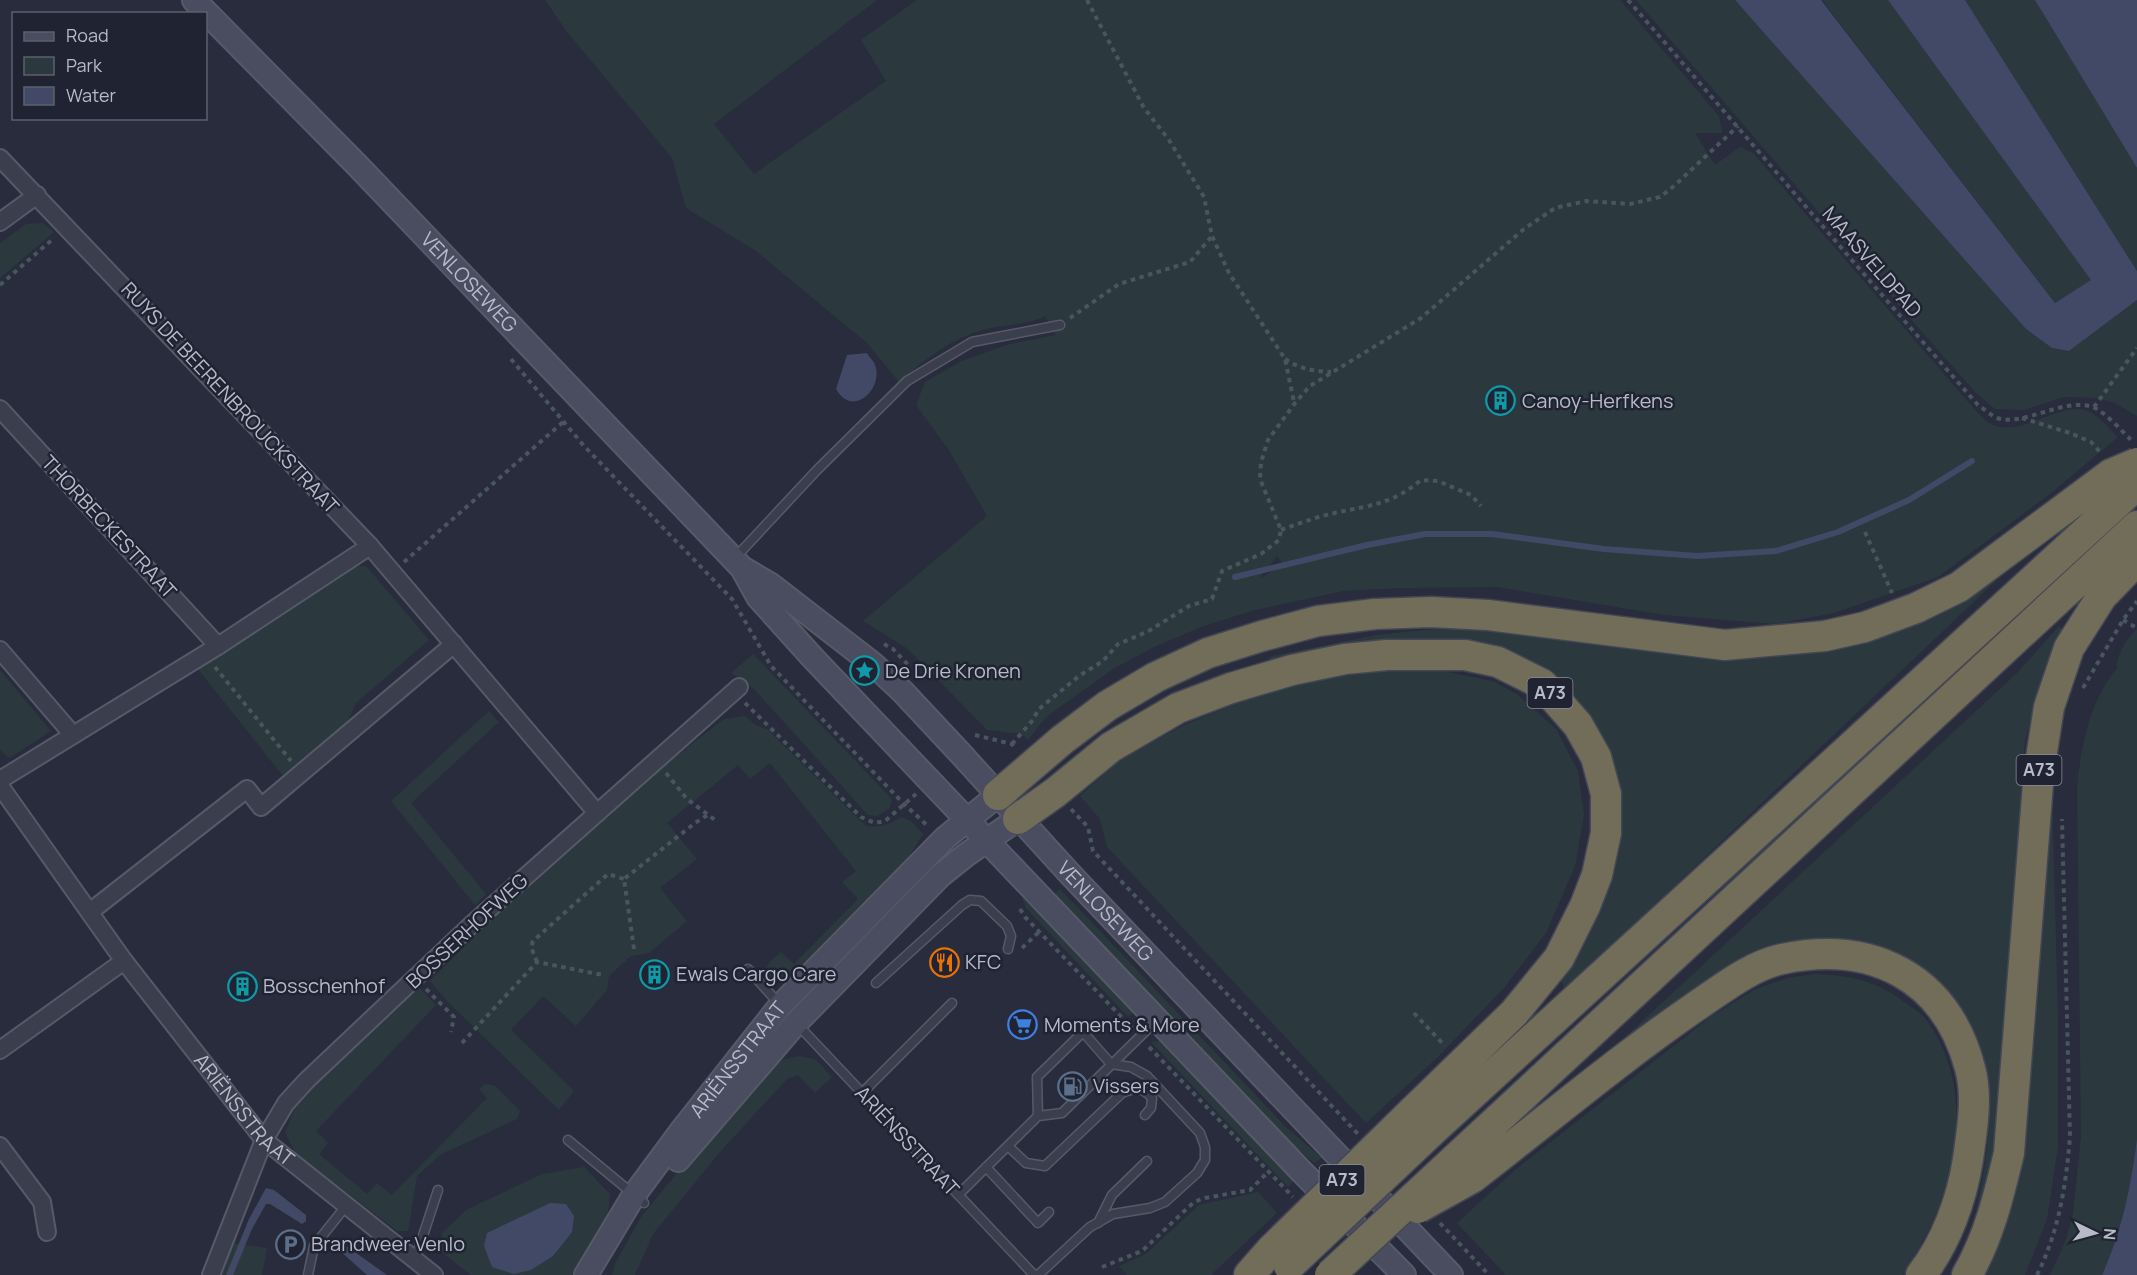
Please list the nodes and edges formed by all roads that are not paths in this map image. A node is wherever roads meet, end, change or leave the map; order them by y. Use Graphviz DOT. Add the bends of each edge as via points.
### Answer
graph roads {
  1 [pos="194,0"];
  2 [pos="206,12"];
  3 [pos="207,13"];
  4 [pos="0,158"];
  5 [pos="37,195"];
  6 [pos="0,222"];
  7 [pos="1060,325"];
  8 [pos="0,409"];
  9 [pos="2124,474"];
  10 [pos="2137,525"];
  11 [pos="370,546"];
  12 [pos="2137,560"];
  13 [pos="738,564"];
  14 [pos="454,644"];
  15 [pos="0,650"];
  16 [pos="212,650"];
  17 [pos="736,690"];
  18 [pos="73,735"];
  19 [pos="0,780"];
  20 [pos="0,786"];
  21 [pos="998,795"];
  22 [pos="597,813"];
  23 [pos="1018,819"];
  24 [pos="968,820"];
  25 [pos="986,840"];
  26 [pos="925,859"];
  27 [pos="941,875"];
  28 [pos="91,911"];
  29 [pos="1011,953"];
  30 [pos="124,961"];
  31 [pos="748,969"];
  32 [pos="876,983"];
  33 [pos="952,1003"];
  34 [pos="780,1006"];
  35 [pos="1158,1020"];
  36 [pos="796,1023"];
  37 [pos="0,1050"];
  38 [pos="1112,1064"];
  39 [pos="862,1093"];
  40 [pos="1145,1115"];
  41 [pos="1038,1116"];
  42 [pos="1422,1122"];
  43 [pos="264,1140"];
  44 [pos="568,1140"];
  45 [pos="0,1146"];
  46 [pos="1008,1146"];
  47 [pos="1147,1161"];
  48 [pos="986,1167"];
  49 [pos="1463,1168"];
  50 [pos="438,1190"];
  51 [pos="958,1195"];
  52 [pos="639,1199"];
  53 [pos="346,1206"];
  54 [pos="1049,1212"];
  55 [pos="1098,1223"];
  56 [pos="47,1232"];
  57 [pos="414,1260"];
  58 [pos="1280,1264"];
  59 [pos="211,1275"];
  60 [pos="308,1275"];
  61 [pos="434,1275"];
  62 [pos="586,1275"];
  63 [pos="602,1275"];
  64 [pos="1036,1275"];
  65 [pos="1249,1275"];
  66 [pos="1330,1275"];
  67 [pos="1404,1275"];
  68 [pos="1451,1275"];
  69 [pos="1921,1275"];
  70 [pos="1967,1275"];
  1 -- 2 [label="main road, VENLOSEWEG"];
  3 -- 13 [label="main road, VENLOSEWEG"];
  4 -- 5 [label="street, RUYS DE BEERENBROUCKSTRAAT"];
  5 -- 6 [label="street"];
  5 -- 11 [label="street, RUYS DE BEERENBROUCKSTRAAT"];
  7 -- 13 [label="lane" via="972,342 907,381 817,470"];
  8 -- 16 [label="street, THORBECKESTRAAT"];
  9 -- 21 [label="highway" via="1959,587 1916,608 1825,636 1725,645 1488,615 1431,612 1318,621 1262,636 1208,653 1107,706"];
  9 -- 42 [label="highway, A73"];
  10 -- 49 [label="highway"];
  11 -- 14 [label="street, RUYS DE BEERENBROUCKSTRAAT"];
  11 -- 16 [label="street"];
  12 -- 70 [label="highway, A73" via="2102,596 2069,648 2049,707 2039,771 2009,1153 1996,1211"];
  13 -- 21 [label="main road, VENLOSEWEG" via="873,664"];
  13 -- 24 [label="main road, VENLOSEWEG" via="766,606"];
  14 -- 22 [label="street, RUYS DE BEERENBROUCKSTRAAT"];
  14 -- 28 [label="street" via="261,807 247,789"];
  15 -- 18 [label="street"];
  16 -- 18 [label="street"];
  17 -- 22 [label="street, BOSSERHOFWEG"];
  18 -- 19 [label="street"];
  20 -- 28 [label="street, ARIËNSSTRAAT"];
  21 -- 23 [label="main road, VENLOSEWEG"];
  21 -- 24 [label="main road, ARIËNSSTRAAT"];
  22 -- 43 [label="street, BOSSERHOFWEG" via="470,926 306,1082 286,1103"];
  23 -- 25 [label="main road, ARIËNSSTRAAT"];
  23 -- 42 [label="highway, A73" via="1111,747 1178,708 1292,670 1366,657 1465,655 1498,662 1542,684 1578,725 1596,757 1606,794 1606,833 1597,875 1559,958"];
  23 -- 68 [label="main road, VENLOSEWEG"];
  24 -- 25 [label="main road, VENLOSEWEG"];
  24 -- 26 [label="main road, ARIËNSSTRAAT"];
  25 -- 27 [label="main road, ARIËNSSTRAAT"];
  25 -- 35 [label="main road, VENLOSEWEG"];
  26 -- 27 [label="lane"];
  26 -- 34 [label="main road, ARIËNSSTRAAT"];
  27 -- 36 [label="main road, ARIËNSSTRAAT"];
  28 -- 30 [label="street, ARIËNSSTRAAT"];
  29 -- 32 [label="lane" via="1007,926 981,901 970,900"];
  30 -- 37 [label="street"];
  30 -- 43 [label="street, ARIËNSSTRAAT"];
  31 -- 34 [label="lane, ARIÉNSSTRAAT"];
  33 -- 39 [label="lane"];
  34 -- 36 [label="lane, ARIÉNSSTRAAT"];
  34 -- 52 [label="main road, ARIËNSSTRAAT" via="682,1130"];
  35 -- 38 [label="lane"];
  35 -- 67 [label="main road, VENLOSEWEG"];
  36 -- 39 [label="lane, ARIÉNSSTRAAT"];
  36 -- 52 [label="main road, ARIËNSSTRAAT"];
  38 -- 41 [label="lane" via="1062,1113"];
  38 -- 41 [label="lane" via="1083,1032 1037,1077"];
  38 -- 55 [label="lane" via="1131,1067 1148,1076 1200,1133 1204,1160 1197,1173 1165,1202 1113,1214"];
  39 -- 51 [label="lane, ARIÉNSSTRAAT"];
  40 -- 46 [label="lane" via="1152,1098 1134,1087 1122,1093 1045,1166 1026,1163"];
  41 -- 46 [label="lane"];
  42 -- 58 [label="highway, A73, bridge"];
  43 -- 53 [label="street, ARIËNSSTRAAT"];
  43 -- 59 [label="street, BOSSERHOFWEG"];
  44 -- 52 [label="lane"];
  45 -- 56 [label="street" via="42,1203"];
  46 -- 48 [label="lane"];
  47 -- 55 [label="lane" via="1112,1195"];
  48 -- 51 [label="lane"];
  48 -- 54 [label="lane" via="1038,1223"];
  49 -- 66 [label="highway, bridge" via="1379,1229"];
  49 -- 69 [label="highway" via="1738,977 1780,960 1824,953 1860,956 1907,976 1934,997 1954,1023 1971,1070 1972,1130 1964,1186 1948,1227"];
  50 -- 57 [label="lane"];
  51 -- 64 [label="lane, ARIÉNSSTRAAT"];
  52 -- 62 [label="main road, ARIËNSSTRAAT"];
  52 -- 63 [label="main road, ARIËNSSTRAAT"];
  53 -- 57 [label="street, ARIËNSSTRAAT"];
  53 -- 60 [label="lane" via="314,1246"];
  55 -- 64 [label="lane"];
  57 -- 61 [label="street, ARIËNSSTRAAT"];
  58 -- 65 [label="highway, A73"];
}
